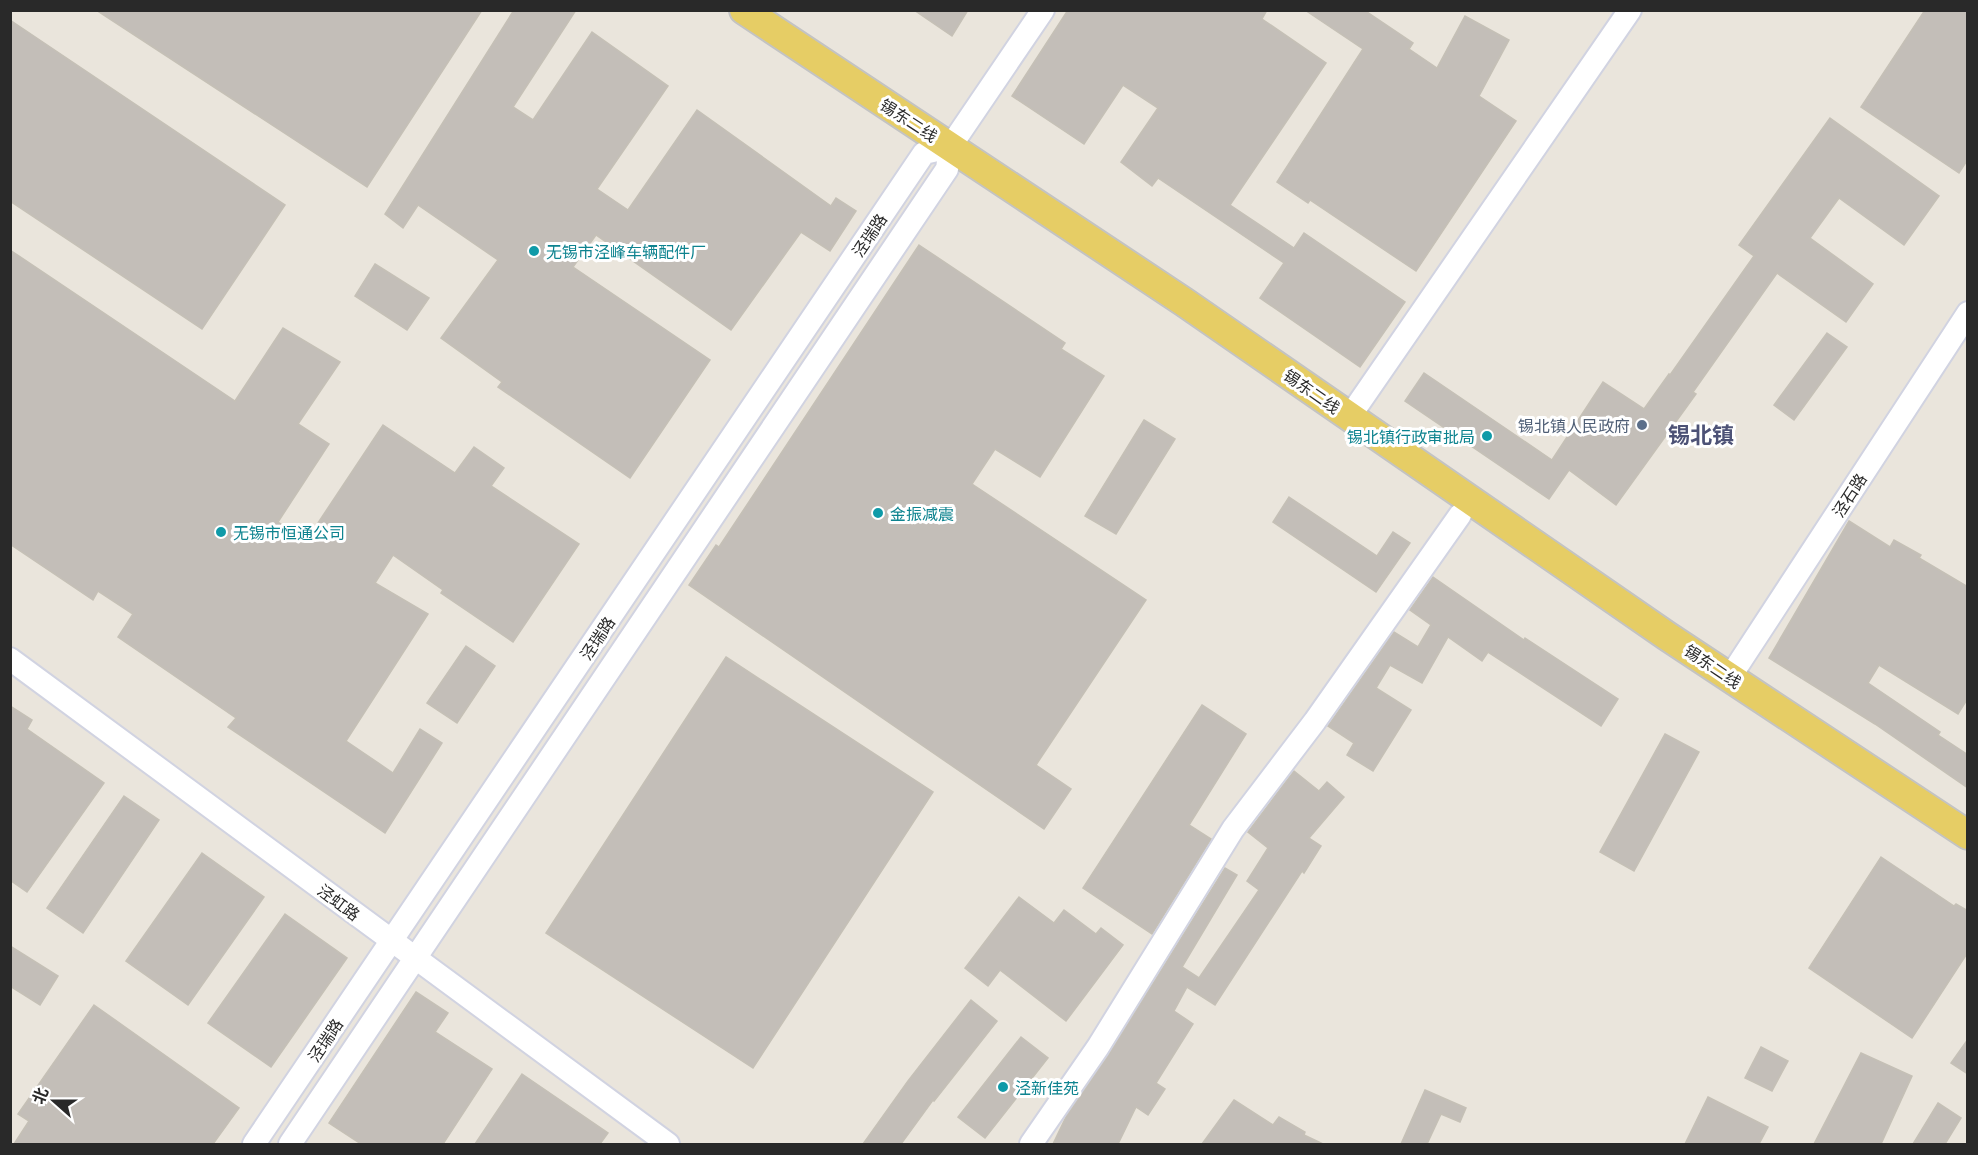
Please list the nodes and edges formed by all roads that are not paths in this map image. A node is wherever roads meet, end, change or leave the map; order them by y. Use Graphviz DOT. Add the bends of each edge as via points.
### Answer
graph roads {
  1 [pos="744,10"];
  2 [pos="1043,10"];
  3 [pos="1630,10"];
  4 [pos="950,147"];
  5 [pos="1968,313"];
  6 [pos="1350,416"];
  7 [pos="1460,515"];
  8 [pos="10,658"];
  9 [pos="1730,678"];
  10 [pos="1968,835"];
  11 [pos="391,941"];
  12 [pos="415,959"];
  13 [pos="254,1144"];
  14 [pos="290,1144"];
  15 [pos="668,1144"];
  16 [pos="1032,1144"];
  1 -- 4 [label="main road, 锡东二线"];
  2 -- 4 [label="street, 泾瑞路"];
  3 -- 6 [label="street"];
  4 -- 6 [label="main road, 锡东二线"];
  4 -- 11 [label="street, 泾瑞路" via="924,153"];
  4 -- 12 [label="street, 泾瑞路" via="947,169"];
  5 -- 9 [label="street, 泾石路"];
  6 -- 9 [label="main road, 锡东二线"];
  7 -- 16 [label="street" via="1315,721 1233,829 1098,1047"];
  8 -- 11 [label="street, 泾虹路"];
  9 -- 10 [label="main road, 锡东二线"];
  11 -- 12 [label="street, 泾虹路"];
  11 -- 13 [label="street, 泾瑞路"];
  12 -- 14 [label="street, 泾瑞路"];
  12 -- 15 [label="street, 泾虹路"];
}
